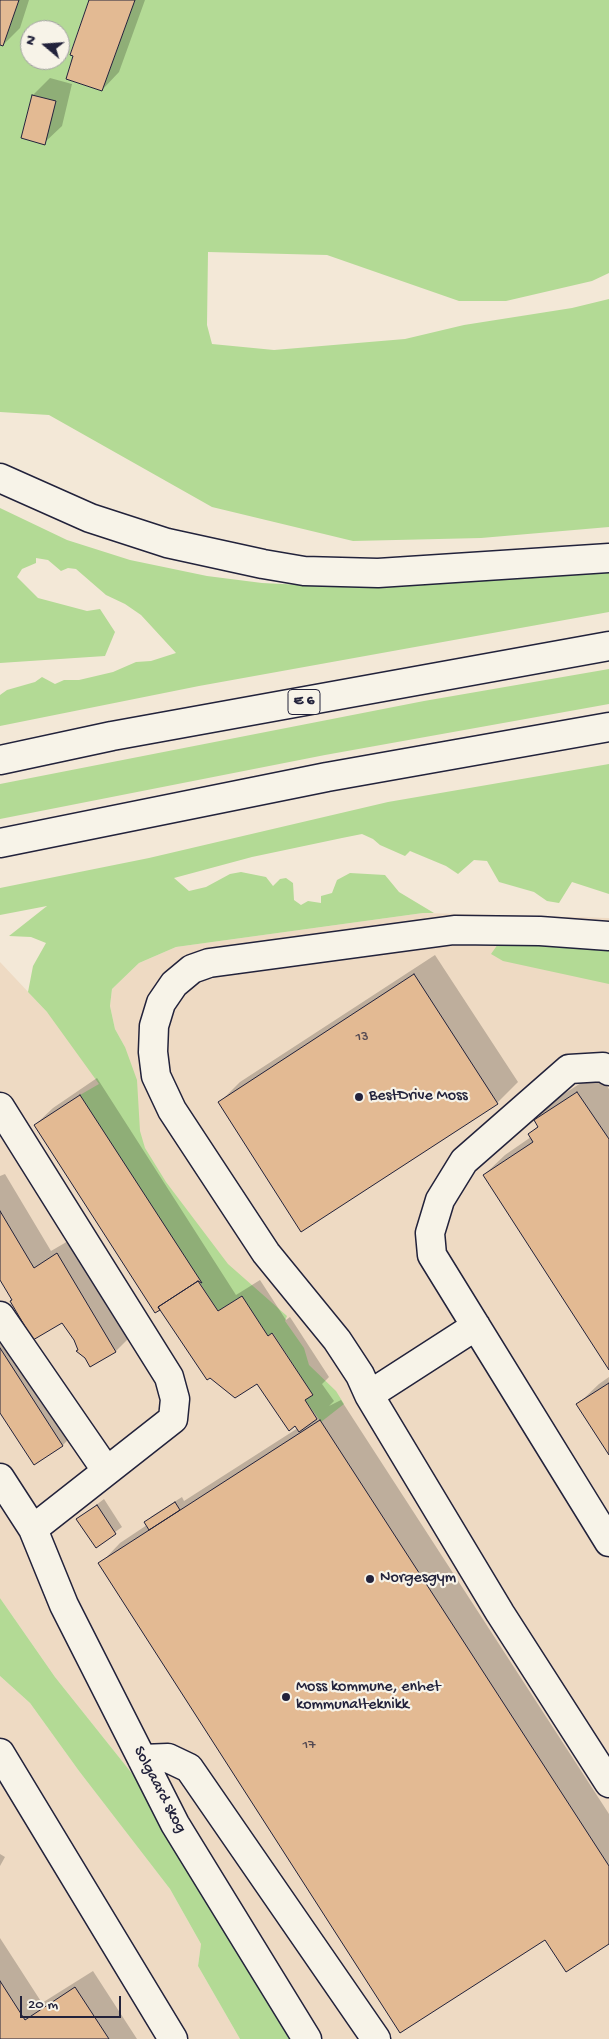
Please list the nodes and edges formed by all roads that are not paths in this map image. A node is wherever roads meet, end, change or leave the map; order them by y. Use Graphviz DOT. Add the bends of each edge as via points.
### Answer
graph roads {
  1 [pos="0,478"];
  2 [pos="609,558"];
  3 [pos="609,646"];
  4 [pos="609,728"];
  5 [pos="0,760"];
  6 [pos="0,843"];
  7 [pos="609,936"];
  8 [pos="609,1071"];
  9 [pos="0,1107"];
  10 [pos="0,1316"];
  11 [pos="476,1326"];
  12 [pos="369,1395"];
  13 [pos="106,1470"];
  14 [pos="0,1478"];
  15 [pos="33,1529"];
  16 [pos="609,1542"];
  17 [pos="0,1753"];
  18 [pos="142,1759"];
  19 [pos="609,1783"];
  20 [pos="173,2039"];
  21 [pos="307,2039"];
  22 [pos="376,2039"];
  1 -- 2 [label="main road" via="90,518 167,543 304,571 378,573"];
  3 -- 5 [label="main road, E 6" via="112,736"];
  4 -- 6 [label="main road" via="327,777"];
  7 -- 12 [label="main road" via="454,930 209,963 192,970 174,984 161,1003 154,1026 153,1052 156,1076 172,1110 266,1253 337,1340"];
  8 -- 11 [label="main road" via="603,1067 569,1069 464,1161 440,1200 430,1232 432,1255"];
  9 -- 13 [label="main road" via="169,1377 175,1399 173,1420"];
  10 -- 13 [label="main road"];
  11 -- 12 [label="main road"];
  11 -- 16 [label="main road"];
  12 -- 19 [label="main road" via="536,1671"];
  13 -- 15 [label="main road"];
  14 -- 15 [label="main road, Solgaard skog"];
  15 -- 18 [label="main road, Solgaard skog" via="64,1605"];
  17 -- 20 [label="main road"];
  18 -- 21 [label="main road, Solgaard skog" via="185,1839"];
  18 -- 22 [label="main road" via="168,1758 189,1768"];
}
